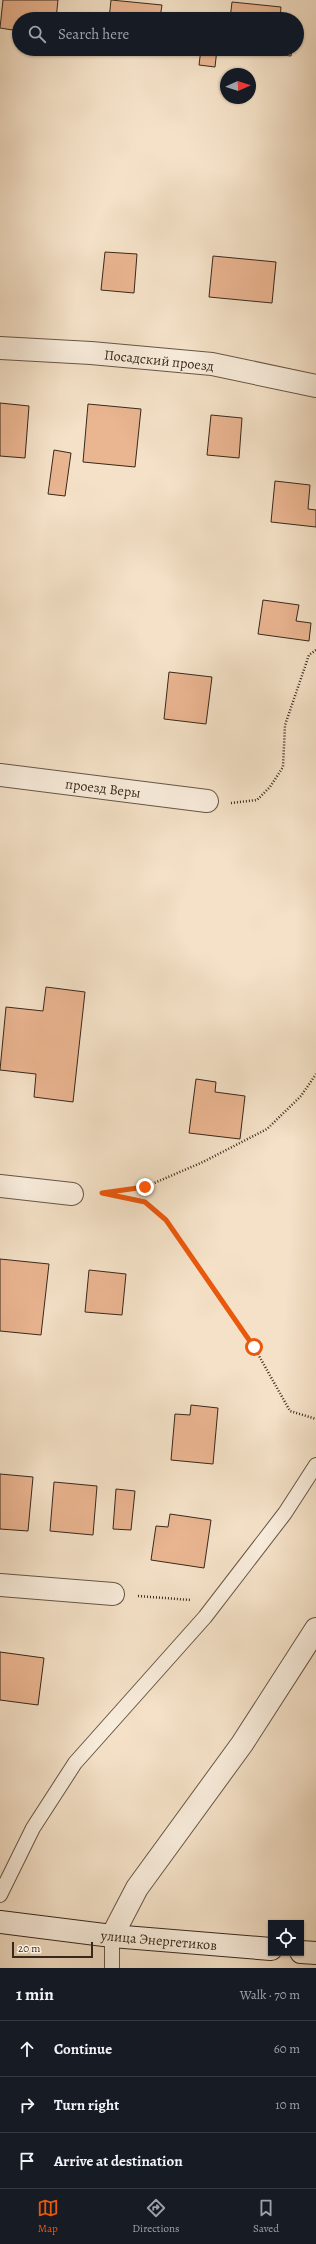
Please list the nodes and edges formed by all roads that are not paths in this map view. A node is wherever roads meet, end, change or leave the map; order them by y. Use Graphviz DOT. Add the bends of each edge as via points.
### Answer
graph roads {
  1 [pos="0,348"];
  2 [pos="316,386"];
  3 [pos="0,775"];
  4 [pos="207,801"];
  5 [pos="0,1186"];
  6 [pos="72,1194"];
  7 [pos="316,1465"];
  8 [pos="0,1585"];
  9 [pos="113,1594"];
  10 [pos="316,1629"];
  11 [pos="0,1895"];
  12 [pos="0,1922"];
  13 [pos="112,1936"];
  14 [pos="268,1950"];
  15 [pos="304,1952"];
  16 [pos="316,1953"];
  17 [pos="112,1968"];
  1 -- 2 [label="street, Посадский проезд" via="212,364"];
  3 -- 4 [label="street, проезд Веры"];
  5 -- 6 [label="street"];
  7 -- 11 [label="lane" via="284,1513 216,1602 75,1763 33,1828"];
  8 -- 9 [label="street"];
  10 -- 13 [label="street" via="242,1744 137,1888"];
  12 -- 13 [label="street, улица Энергетиков"];
  13 -- 14 [label="street, улица Энергетиков"];
  13 -- 17 [label="lane"];
  15 -- 16 [label="street"];
}
